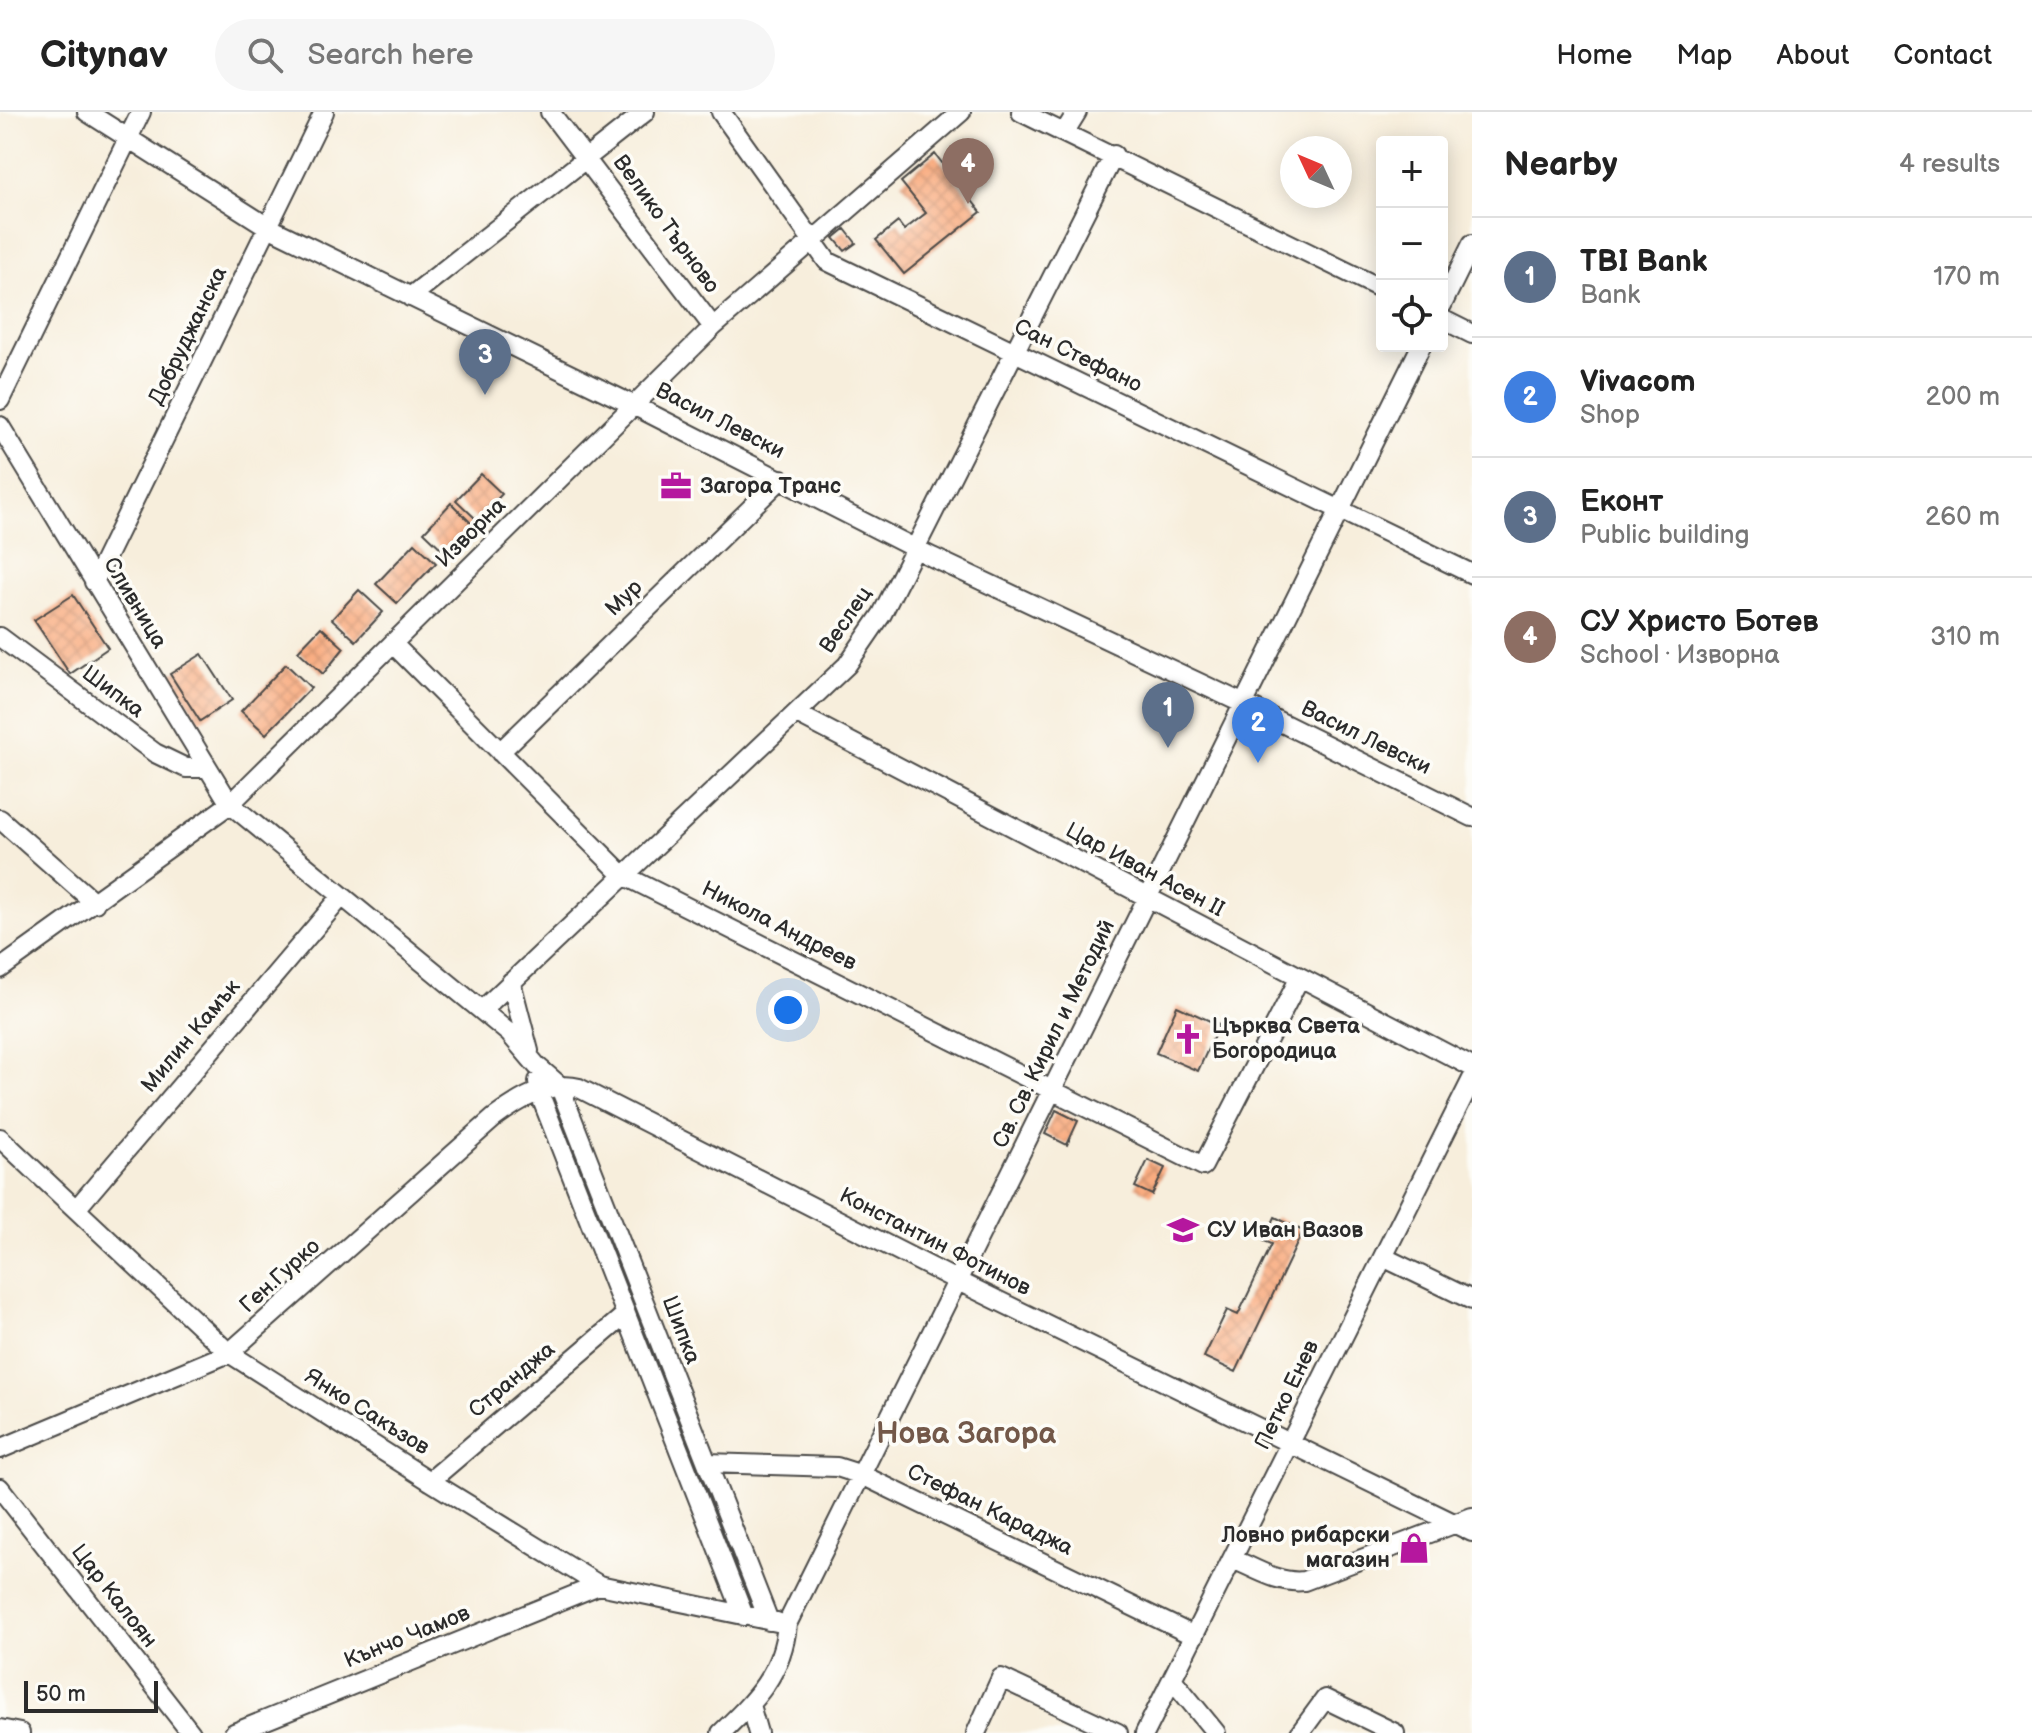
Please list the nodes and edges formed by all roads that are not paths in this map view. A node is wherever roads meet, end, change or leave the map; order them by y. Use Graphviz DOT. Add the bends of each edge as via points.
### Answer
graph roads {
  1 [pos="87,112"];
  2 [pos="141,112"];
  3 [pos="324,112"];
  4 [pos="550,112"];
  5 [pos="645,112"];
  6 [pos="721,112"];
  7 [pos="961,112"];
  8 [pos="1021,112"];
  9 [pos="1077,112"];
  10 [pos="1064,133"];
  11 [pos="128,138"];
  12 [pos="1114,155"];
  13 [pos="587,156"];
  14 [pos="268,227"];
  15 [pos="812,239"];
  16 [pos="1472,244"];
  17 [pos="1376,286"];
  18 [pos="1448,293"];
  19 [pos="410,297"];
  20 [pos="1448,322"];
  21 [pos="713,327"];
  22 [pos="1472,334"];
  23 [pos="1014,351"];
  24 [pos="1418,352"];
  25 [pos="0,400"];
  26 [pos="633,405"];
  27 [pos="0,426"];
  28 [pos="781,479"];
  29 [pos="1340,510"];
  30 [pos="915,549"];
  31 [pos="1472,574"];
  32 [pos="94,582"];
  33 [pos="2,641"];
  34 [pos="394,645"];
  35 [pos="1244,704"];
  36 [pos="797,714"];
  37 [pos="500,752"];
  38 [pos="206,768"];
  39 [pos="230,804"];
  40 [pos="1472,817"];
  41 [pos="0,819"];
  42 [pos="623,875"];
  43 [pos="342,896"];
  44 [pos="1148,898"];
  45 [pos="95,903"];
  46 [pos="0,969"];
  47 [pos="1299,979"];
  48 [pos="511,982"];
  49 [pos="482,1010"];
  50 [pos="534,1062"];
  51 [pos="1472,1067"];
  52 [pos="1472,1079"];
  53 [pos="559,1085"];
  54 [pos="1053,1090"];
  55 [pos="539,1092"];
  56 [pos="0,1138"];
  57 [pos="77,1208"];
  58 [pos="1383,1257"];
  59 [pos="958,1281"];
  60 [pos="1472,1300"];
  61 [pos="625,1315"];
  62 [pos="229,1353"];
  63 [pos="1291,1443"];
  64 [pos="0,1449"];
  65 [pos="707,1463"];
  66 [pos="862,1475"];
  67 [pos="430,1481"];
  68 [pos="0,1488"];
  69 [pos="1463,1520"];
  70 [pos="1472,1532"];
  71 [pos="1233,1559"];
  72 [pos="599,1585"];
  73 [pos="744,1616"];
  74 [pos="778,1622"];
  75 [pos="1194,1636"];
  76 [pos="1172,1679"];
  77 [pos="750,1705"];
  78 [pos="0,1729"];
  79 [pos="20,1733"];
  80 [pos="191,1733"];
  81 [pos="234,1733"];
  82 [pos="721,1733"];
  83 [pos="758,1733"];
  84 [pos="976,1733"];
  85 [pos="1118,1733"];
  86 [pos="1145,1733"];
  87 [pos="1216,1733"];
  88 [pos="1300,1733"];
  89 [pos="1395,1733"];
  1 -- 11 [label="street, Васил Левски"];
  2 -- 11 [label="street"];
  3 -- 14 [label="street, Добруджанска"];
  4 -- 13 [label="street, Велико Търново"];
  5 -- 13 [label="street"];
  6 -- 15 [label="street, Сан Стефано"];
  7 -- 15 [label="street, Изворна"];
  8 -- 10 [label="street"];
  9 -- 10 [label="street"];
  10 -- 12 [label="street"];
  11 -- 14 [label="street, Васил Левски"];
  11 -- 25 [label="street"];
  12 -- 17 [label="street"];
  12 -- 23 [label="street, Веслец"];
  13 -- 19 [label="street"];
  13 -- 21 [label="street, Велико Търново"];
  14 -- 19 [label="street, Васил Левски"];
  14 -- 32 [label="street, Добруджанска"];
  15 -- 21 [label="street, Изворна"];
  15 -- 23 [label="street, Сан Стефано" via="827,261"];
  16 -- 18 [label="street"];
  19 -- 26 [label="street, Васил Левски"];
  20 -- 22 [label="street"];
  21 -- 26 [label="street, Изворна"];
  23 -- 29 [label="street, Сан Стефано"];
  23 -- 30 [label="street, Веслец"];
  24 -- 29 [label="street, Св. Св. Кирил и Методий"];
  26 -- 28 [label="street, Васил Левски"];
  26 -- 34 [label="street, Изворна"];
  27 -- 32 [label="street, Сливница"];
  28 -- 30 [label="street, Васил Левски"];
  28 -- 37 [label="street, Мур"];
  29 -- 31 [label="street, Сан Стефано"];
  29 -- 35 [label="street, Св. Св. Кирил и Методий"];
  30 -- 35 [label="street, Васил Левски"];
  30 -- 36 [label="street, Веслец" via="882,614 847,665"];
  32 -- 38 [label="street, Сливница"];
  33 -- 38 [label="street, Шипка" via="155,753 186,768"];
  34 -- 37 [label="street, Никола Андреев"];
  34 -- 39 [label="street, Изворна"];
  35 -- 40 [label="street, Васил Левски"];
  35 -- 44 [label="street, Св. Св. Кирил и Методий"];
  36 -- 42 [label="street, Веслец"];
  36 -- 44 [label="street, Цар Иван Асен II"];
  37 -- 42 [label="street, Никола Андреев"];
  38 -- 39 [label="street, Сливница"];
  39 -- 43 [label="street, Шипка"];
  39 -- 45 [label="street, Изворна"];
  41 -- 45 [label="street"];
  42 -- 48 [label="street, Веслец"];
  42 -- 54 [label="street, Никола Андреев"];
  43 -- 49 [label="street, Шипка"];
  43 -- 57 [label="street, Милин Камък"];
  44 -- 47 [label="street, Цар Иван Асен II"];
  44 -- 54 [label="street, Св. Св. Кирил и Методий"];
  45 -- 46 [label="street, Изворна"];
  47 -- 51 [label="street, Цар Иван Асен II"];
  47 -- 54 [label="street, Никола Андреев" via="1203,1166"];
  48 -- 49 [label="street, Веслец"];
  48 -- 50 [label="street"];
  49 -- 50 [label="street, Шипка"];
  50 -- 53 [label="street, Шипка"];
  50 -- 55 [label="street"];
  52 -- 58 [label="street, Петко Енев"];
  53 -- 55 [label="street, Ген.Гурко"];
  53 -- 59 [label="street, Константин Фотинов" via="579,1088"];
  53 -- 65 [label="street, Шипка"];
  54 -- 59 [label="street, Св. Св. Кирил и Методий"];
  55 -- 61 [label="street"];
  55 -- 62 [label="street, Ген.Гурко" via="494,1118"];
  56 -- 57 [label="street, Янко Сакъзов"];
  57 -- 62 [label="street, Янко Сакъзов"];
  58 -- 60 [label="street"];
  58 -- 63 [label="street, Петко Енев"];
  59 -- 63 [label="street, Константин Фотинов"];
  59 -- 66 [label="street, Св. Св. Кирил и Методий"];
  61 -- 67 [label="street, Странджа"];
  61 -- 73 [label="street"];
  62 -- 64 [label="street, Ген.Гурко"];
  62 -- 67 [label="street, Янко Сакъзов"];
  63 -- 69 [label="street, Константин Фотинов"];
  63 -- 71 [label="street, Петко Енев"];
  65 -- 66 [label="street, Стефан Караджа" via="837,1467"];
  65 -- 74 [label="street, Шипка"];
  66 -- 74 [label="street, Св. Св. Кирил и Методий"];
  66 -- 75 [label="street, Стефан Караджа"];
  67 -- 72 [label="street, Янко Сакъзов"];
  68 -- 80 [label="street, Цар Калоян"];
  69 -- 70 [label="street, Константин Фотинов"];
  69 -- 71 [label="street" via="1304,1581 1275,1578"];
  71 -- 75 [label="street, Петко Енев"];
  72 -- 73 [label="street, Янко Сакъзов"];
  72 -- 81 [label="street, Кънчо Чамов"];
  73 -- 74 [label="street, Янко Сакъзов"];
  74 -- 77 [label="street, Св. Св. Кирил и Методий" via="785,1645 777,1667"];
  75 -- 76 [label="street, Петко Енев"];
  76 -- 86 [label="street, Петко Енев"];
  76 -- 87 [label="street"];
  77 -- 82 [label="street, Св. Св. Кирил и Методий"];
  77 -- 83 [label="street"];
  78 -- 79 [label="street"];
  84 -- 85 [label="street" via="1001,1678"];
  88 -- 89 [label="street" via="1325,1699"];
}
